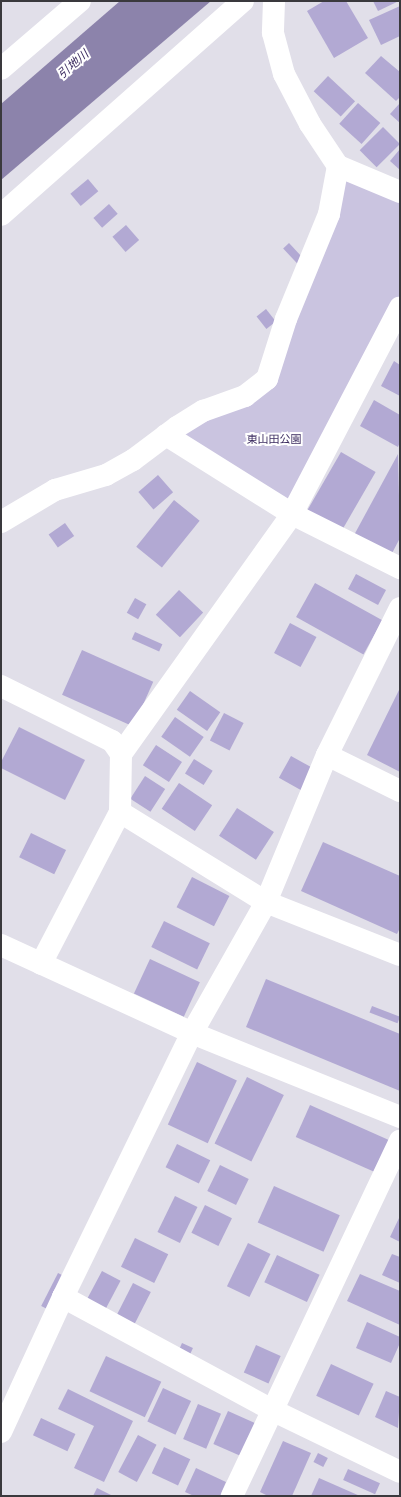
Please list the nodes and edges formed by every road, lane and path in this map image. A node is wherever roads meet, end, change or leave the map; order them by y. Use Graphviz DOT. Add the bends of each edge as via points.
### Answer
graph roads {
  1 [pos="80,1"];
  2 [pos="243,1"];
  3 [pos="274,1"];
  4 [pos="1,69"];
  5 [pos="338,166"];
  6 [pos="400,192"];
  7 [pos="1,215"];
  8 [pos="400,307"];
  9 [pos="166,435"];
  10 [pos="292,514"];
  11 [pos="1,522"];
  12 [pos="400,568"];
  13 [pos="400,608"];
  14 [pos="1,686"];
  15 [pos="121,754"];
  16 [pos="327,755"];
  17 [pos="400,791"];
  18 [pos="120,812"];
  19 [pos="266,902"];
  20 [pos="1,945"];
  21 [pos="400,955"];
  22 [pos="41,964"];
  23 [pos="192,1033"];
  24 [pos="400,1117"];
  25 [pos="400,1141"];
  26 [pos="63,1297"];
  27 [pos="272,1410"];
  28 [pos="1,1432"];
  29 [pos="400,1472"];
  30 [pos="232,1496"];
  1 -- 4 [label="street"];
  2 -- 7 [label="street"];
  3 -- 5 [label="street" via="273,33 284,74 310,124"];
  5 -- 6 [label="street"];
  5 -- 9 [label="street" via="329,214 286,319 267,379 245,396 203,411"];
  8 -- 10 [label="street"];
  9 -- 10 [label="street"];
  9 -- 11 [label="street" via="133,460 106,475 55,490"];
  10 -- 12 [label="street"];
  10 -- 15 [label="street"];
  13 -- 16 [label="street"];
  14 -- 15 [label="street" via="112,741"];
  15 -- 18 [label="street"];
  16 -- 17 [label="street"];
  16 -- 19 [label="street"];
  18 -- 19 [label="street"];
  18 -- 22 [label="street"];
  19 -- 21 [label="street"];
  19 -- 23 [label="street"];
  20 -- 22 [label="street"];
  22 -- 23 [label="street"];
  23 -- 24 [label="street"];
  23 -- 26 [label="street"];
  25 -- 27 [label="street"];
  26 -- 27 [label="street"];
  26 -- 28 [label="street"];
  27 -- 29 [label="street"];
  27 -- 30 [label="street"];
}
